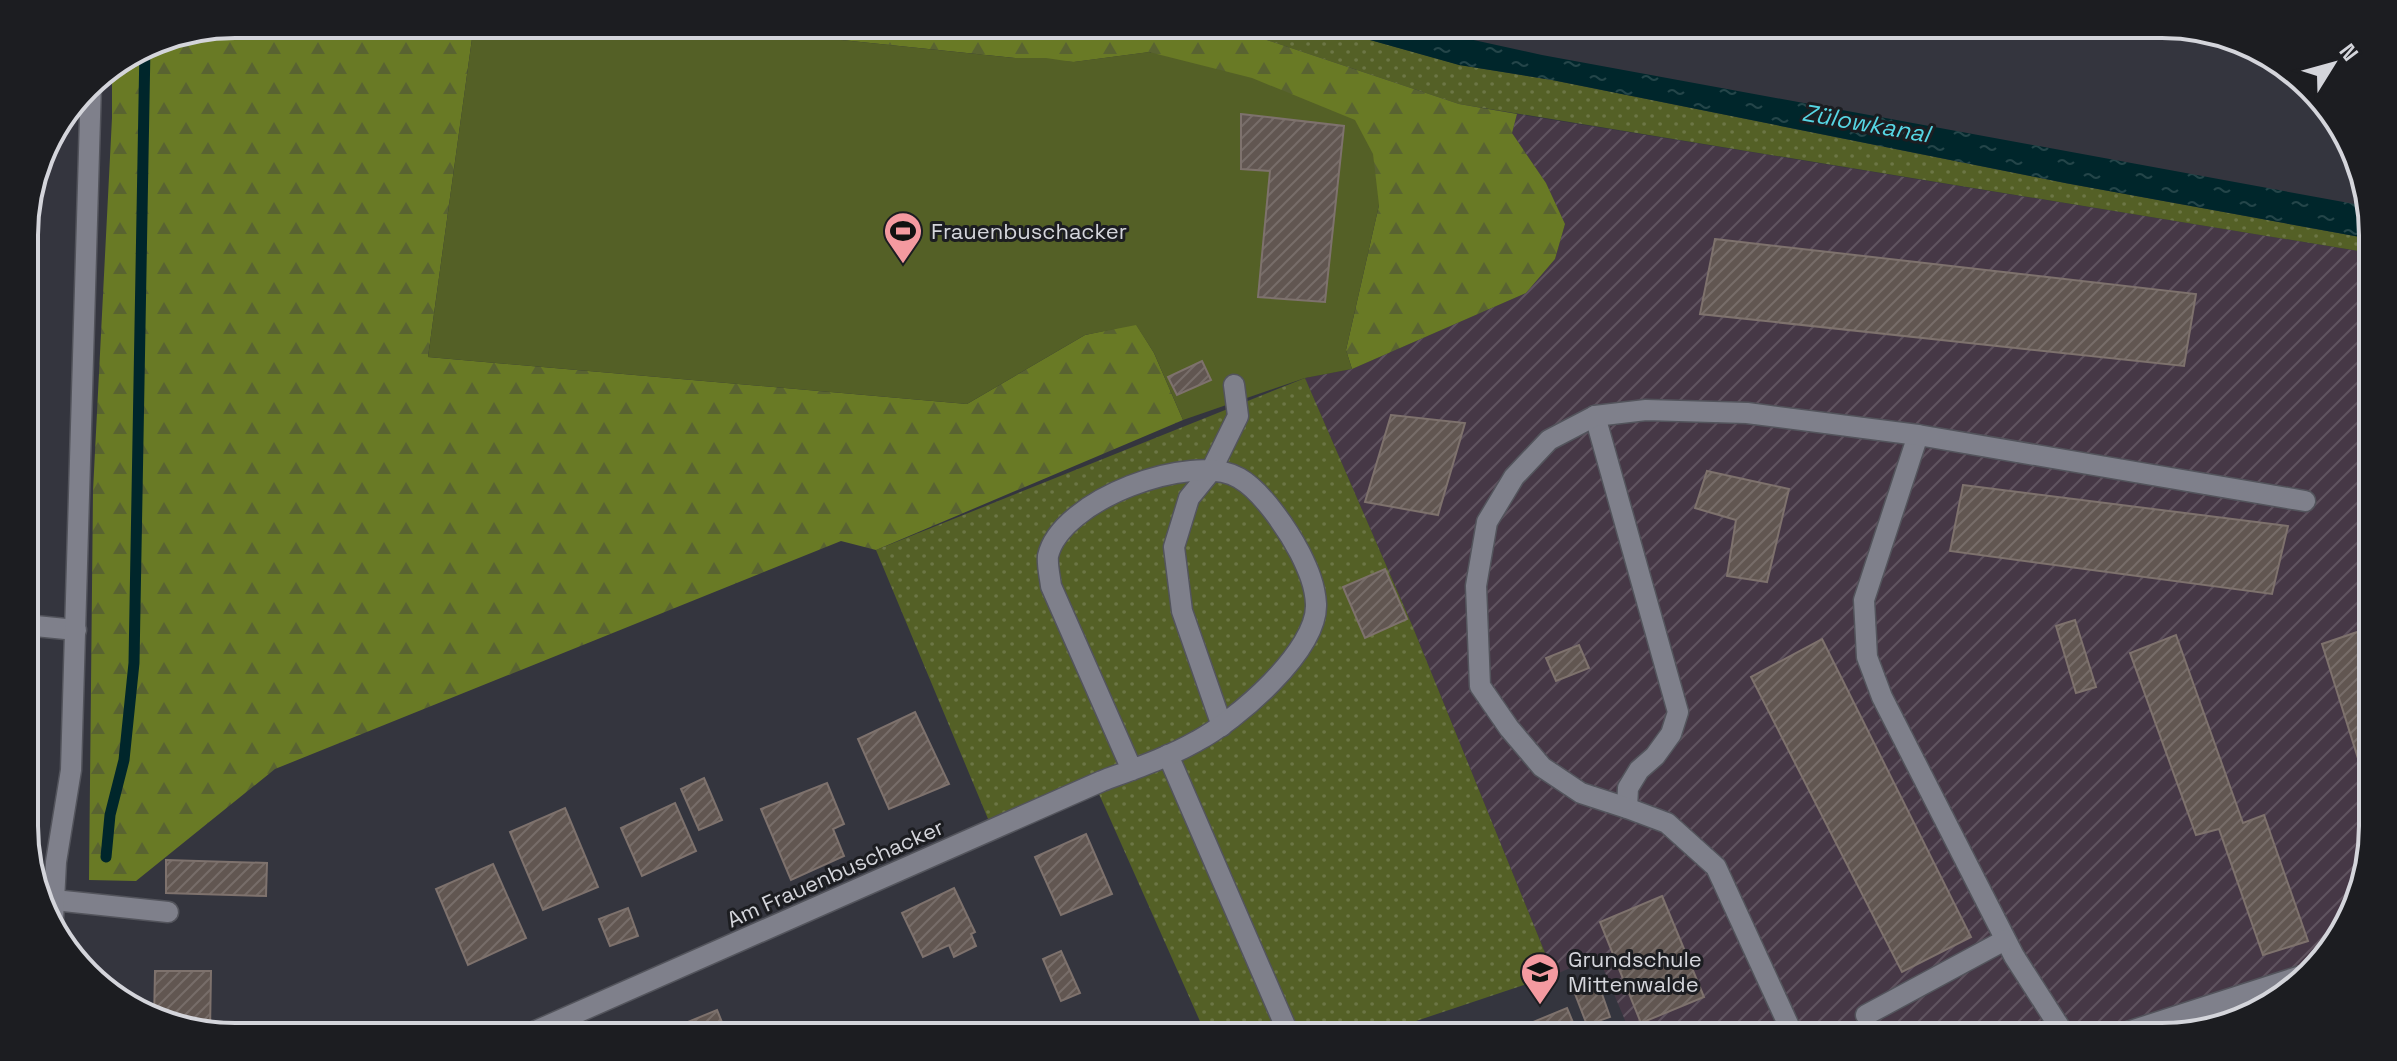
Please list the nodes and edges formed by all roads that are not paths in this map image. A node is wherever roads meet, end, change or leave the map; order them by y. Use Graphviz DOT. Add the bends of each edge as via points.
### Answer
graph roads {
  1 [pos="90,102"];
  2 [pos="1234,385"];
  3 [pos="1595,416"];
  4 [pos="1918,435"];
  5 [pos="1211,471"];
  6 [pos="2305,501"];
  7 [pos="38,626"];
  8 [pos="76,630"];
  9 [pos="1222,726"];
  10 [pos="1168,755"];
  11 [pos="1132,770"];
  12 [pos="1627,808"];
  13 [pos="54,904"];
  14 [pos="57,910"];
  15 [pos="168,912"];
  16 [pos="2005,940"];
  17 [pos="2250,1002"];
  18 [pos="1866,1015"];
  19 [pos="554,1023"];
  20 [pos="1284,1023"];
  21 [pos="1788,1023"];
  22 [pos="2057,1023"];
  23 [pos="2167,1023"];
  1 -- 8 [label="street"];
  2 -- 5 [label="street" via="1238,416"];
  3 -- 4 [label="street" via="1646,410 1747,413"];
  3 -- 12 [label="street" via="1678,712 1671,734 1628,788"];
  3 -- 12 [label="street" via="1549,440 1514,477 1487,522 1476,586 1480,686 1542,767 1581,793"];
  4 -- 6 [label="street"];
  4 -- 16 [label="street" via="1864,600 1867,657 1882,697"];
  5 -- 9 [label="street" via="1189,498 1174,547 1182,611"];
  5 -- 9 [label="street, Am Frauenbuschacker" via="1239,478 1268,504 1311,574 1316,607 1308,636 1293,658"];
  5 -- 11 [label="street" via="1171,472 1084,509 1061,531 1048,556 1051,586"];
  7 -- 8 [label="street"];
  8 -- 13 [label="street" via="71,770"];
  9 -- 10 [label="street, Am Frauenbuschacker"];
  10 -- 11 [label="street, Am Frauenbuschacker"];
  10 -- 20 [label="street"];
  11 -- 19 [label="street, Am Frauenbuschacker"];
  12 -- 21 [label="street" via="1667,823 1716,867"];
  14 -- 15 [label="street"];
  16 -- 18 [label="street"];
  16 -- 22 [label="street"];
  17 -- 23 [label="street"];
}
